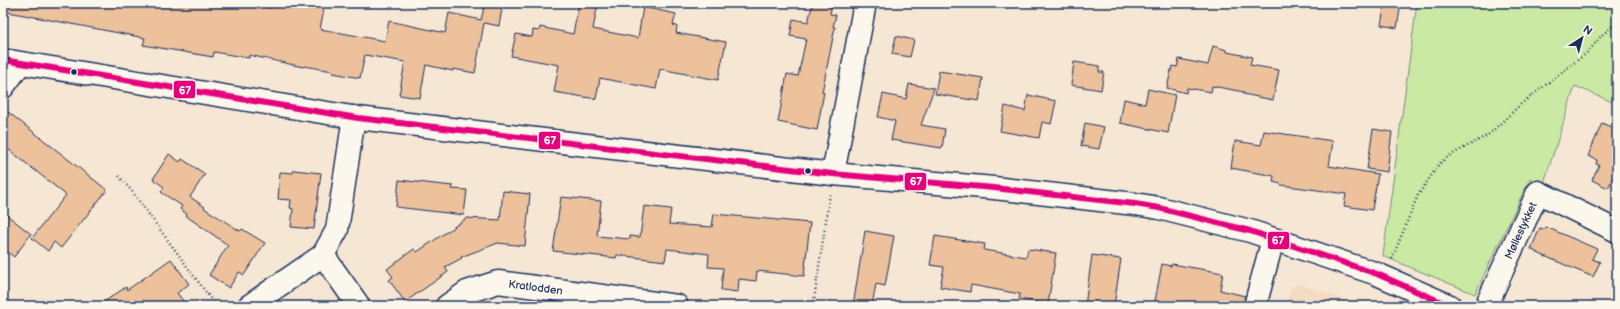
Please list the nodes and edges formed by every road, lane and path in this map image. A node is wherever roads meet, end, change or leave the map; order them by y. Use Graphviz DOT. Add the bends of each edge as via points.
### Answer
graph roads {
  1 [pos="865,3"];
  2 [pos="1613,3"];
  3 [pos="1617,4"];
  4 [pos="1617,22"];
  5 [pos="12,62"];
  6 [pos="3,87"];
  7 [pos="354,117"];
  8 [pos="833,174"];
  9 [pos="119,176"];
  10 [pos="1617,232"];
  11 [pos="1273,239"];
  12 [pos="323,255"];
  13 [pos="1385,277"];
  14 [pos="216,306"];
  15 [pos="249,306"];
  16 [pos="359,306"];
  17 [pos="447,306"];
  18 [pos="677,306"];
  19 [pos="748,306"];
  20 [pos="776,306"];
  21 [pos="813,306"];
  22 [pos="1255,306"];
  23 [pos="1450,306"];
  24 [pos="1486,306"];
  1 -- 8 [label="street"];
  2 -- 3 [label="path"];
  4 -- 13 [label="path" via="1588,52 1521,104 1488,135 1439,164 1418,195"];
  5 -- 6 [label="street"];
  5 -- 7 [label="street"];
  7 -- 8 [label="street"];
  7 -- 12 [label="street" via="337,230"];
  8 -- 11 [label="street" via="1135,204 1250,231"];
  8 -- 21 [label="path"];
  9 -- 14 [label="path"];
  10 -- 24 [label="street, Møllestykket" via="1538,192"];
  11 -- 13 [label="street"];
  11 -- 22 [label="street"];
  12 -- 15 [label="street"];
  12 -- 16 [label="street"];
  13 -- 23 [label="street"];
  17 -- 18 [label="street, Kratlodden" via="467,292 498,282"];
  19 -- 20 [label="path"];
}
